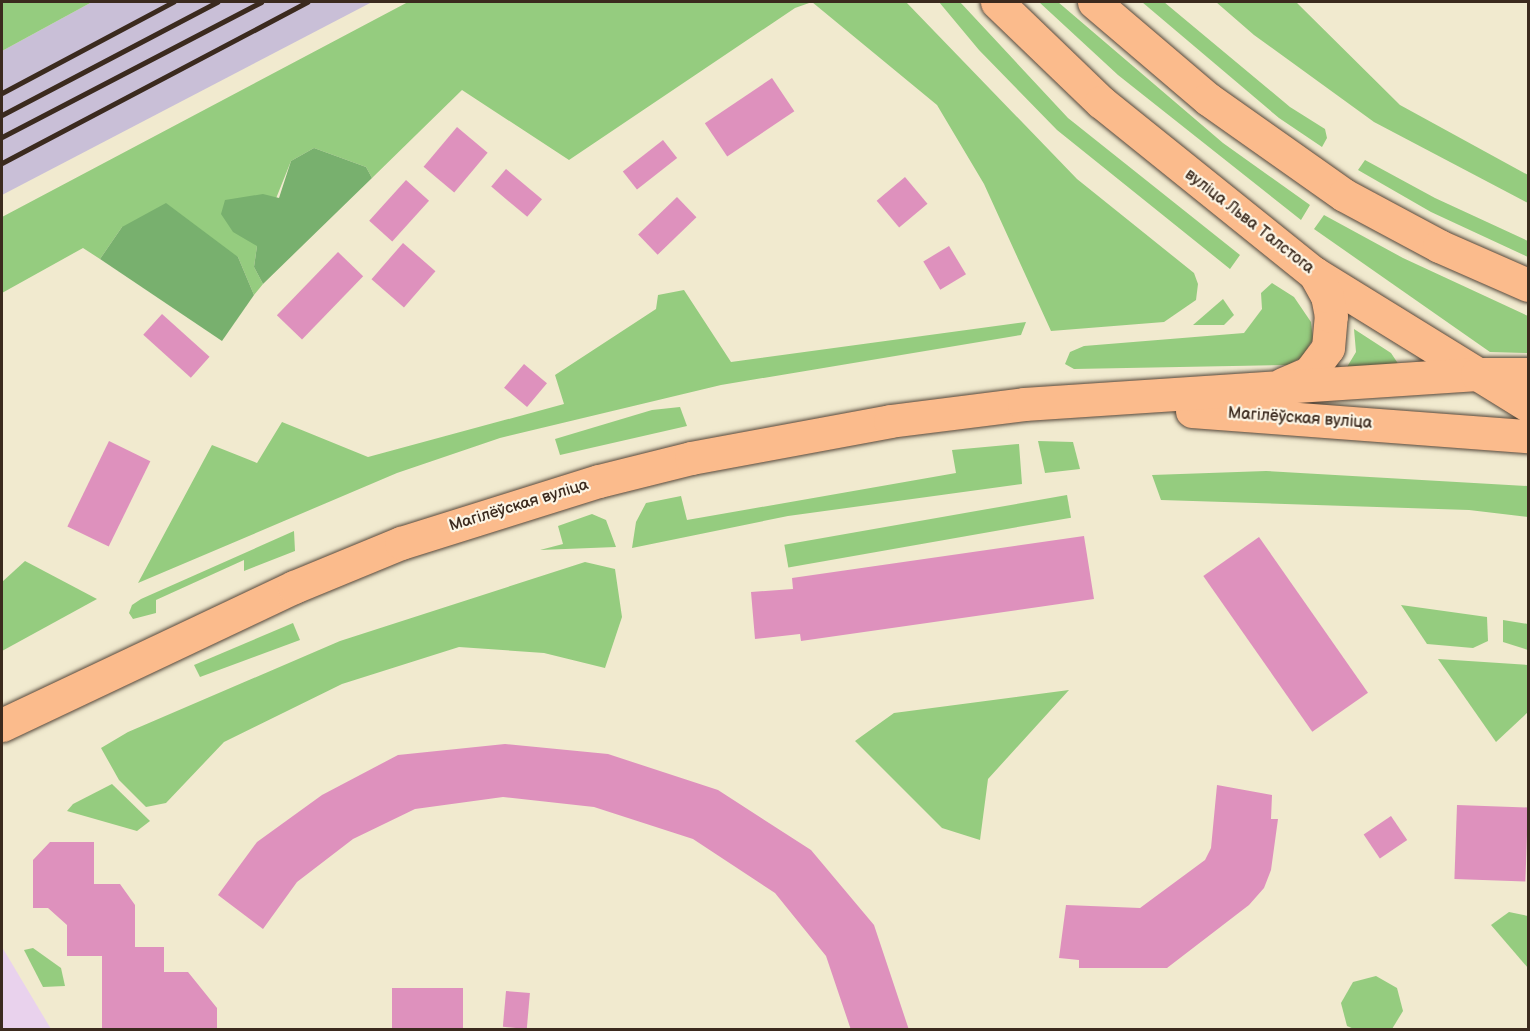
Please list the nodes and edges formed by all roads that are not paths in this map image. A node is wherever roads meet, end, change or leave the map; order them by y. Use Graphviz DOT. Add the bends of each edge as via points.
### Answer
graph roads {
  1 [pos="997,2"];
  2 [pos="1094,2"];
  3 [pos="1314,273"];
  4 [pos="1528,285"];
  5 [pos="1477,374"];
  6 [pos="1528,374"];
  7 [pos="1271,389"];
  8 [pos="1071,401"];
  9 [pos="1528,405"];
  10 [pos="1528,436"];
  11 [pos="2,725"];
  1 -- 3 [label="main road, вуліца Льва Талстога" via="1101,102"];
  2 -- 4 [label="main road" via="1208,99 1344,195 1439,246"];
  3 -- 5 [label="main road, вуліца Льва Талстога"];
  3 -- 7 [label="main road" via="1327,296 1331,316 1328,348 1309,373"];
  5 -- 6 [label="main road, Магілёўская вуліца"];
  5 -- 7 [label="main road, Магілёўская вуліца"];
  5 -- 9 [label="main road, вуліца Льва Талстога"];
  7 -- 8 [label="main road, Магілёўская вуліца"];
  8 -- 10 [label="main road, Магілёўская вуліца"];
  8 -- 11 [label="main road, Магілёўская вуліца" via="1001,406 791,437 599,481 369,556 136,659"];
}
